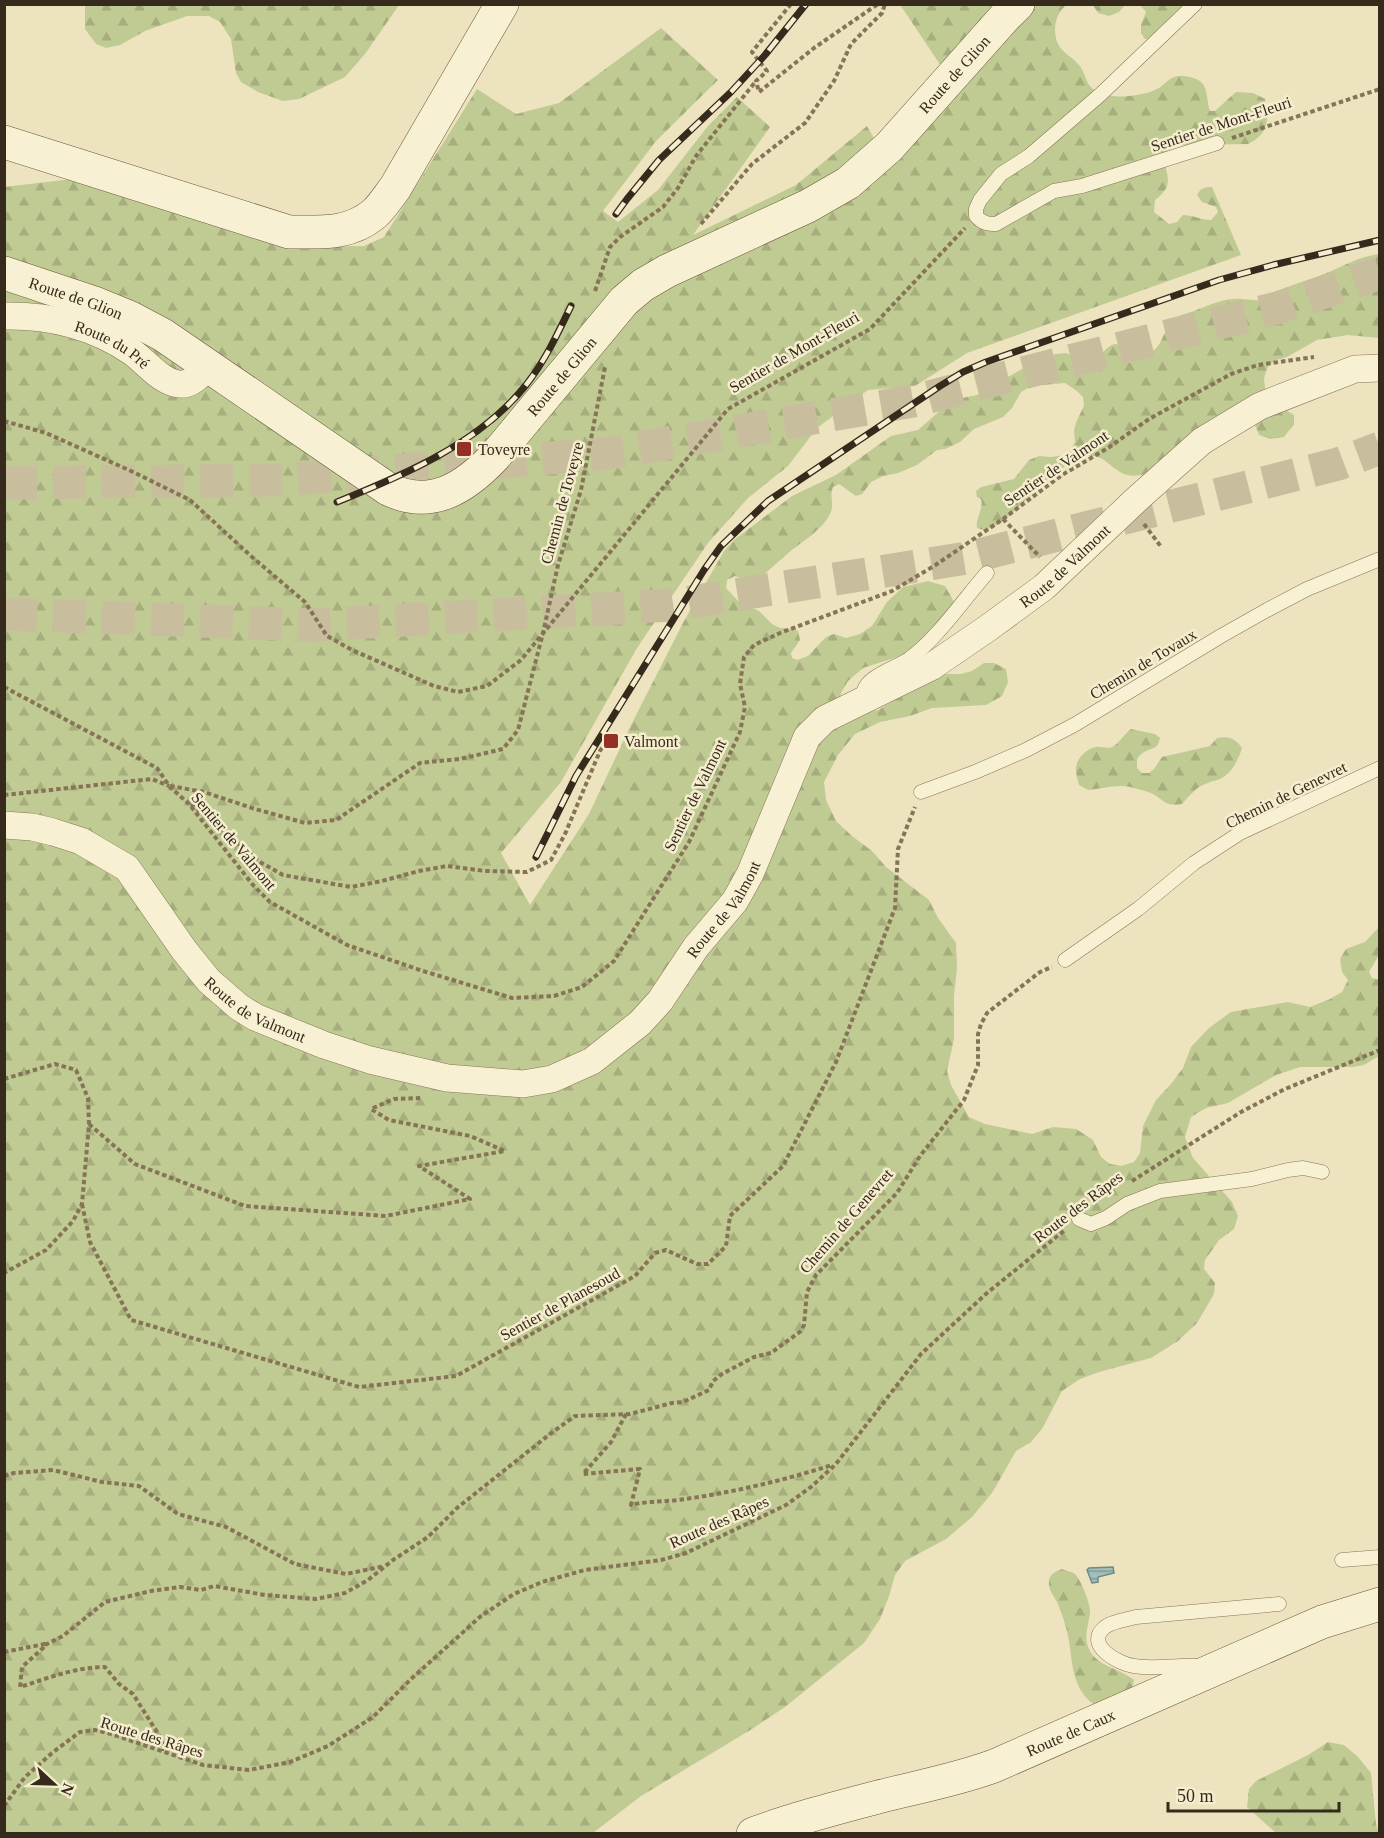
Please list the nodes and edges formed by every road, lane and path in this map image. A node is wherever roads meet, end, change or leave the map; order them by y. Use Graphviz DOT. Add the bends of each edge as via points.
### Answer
graph roads {
  1 [pos="502,4"];
  2 [pos="791,4"];
  3 [pos="878,4"];
  4 [pos="885,4"];
  5 [pos="1018,4"];
  6 [pos="1195,4"];
  7 [pos="756,81"];
  8 [pos="1380,88"];
  9 [pos="4,142"];
  10 [pos="1217,143"];
  11 [pos="976,216"];
  12 [pos="695,231"];
  13 [pos="4,273"];
  14 [pos="4,316"];
  15 [pos="601,326"];
  16 [pos="1320,356"];
  17 [pos="208,366"];
  18 [pos="1380,368"];
  19 [pos="604,378"];
  20 [pos="4,421"];
  21 [pos="1003,519"];
  22 [pos="1380,559"];
  23 [pos="1044,561"];
  24 [pos="987,573"];
  25 [pos="543,633"];
  26 [pos="4,687"];
  27 [pos="863,700"];
  28 [pos="605,740"];
  29 [pos="1380,768"];
  30 [pos="170,786"];
  31 [pos="921,792"];
  32 [pos="4,795"];
  33 [pos="4,825"];
  34 [pos="1065,960"];
  35 [pos="1380,1050"];
  36 [pos="4,1080"];
  37 [pos="429,1098"];
  38 [pos="89,1124"];
  39 [pos="1322,1172"];
  40 [pos="1130,1182"];
  41 [pos="82,1204"];
  42 [pos="1078,1219"];
  43 [pos="4,1273"];
  44 [pos="626,1414"];
  45 [pos="836,1464"];
  46 [pos="4,1476"];
  47 [pos="1380,1557"];
  48 [pos="1342,1560"];
  49 [pos="385,1566"];
  50 [pos="1279,1604"];
  51 [pos="1380,1604"];
  52 [pos="45,1645"];
  53 [pos="4,1652"];
  54 [pos="1208,1672"];
  55 [pos="162,1752"];
  56 [pos="4,1806"];
  57 [pos="753,1833"];
  1 -- 9 [label="street" via="395,188 375,213 353,228 289,232"];
  2 -- 7 [label="path" via="752,52 767,70"];
  3 -- 7 [label="path" via="759,92"];
  4 -- 12 [label="path" via="882,13 850,44 834,81 805,123 752,164"];
  5 -- 15 [label="street, Route de Glion" via="889,147 848,183 808,206 667,271 624,300"];
  6 -- 11 [label="lane" via="1101,94 1029,156 1001,174 980,200"];
  7 -- 15 [label="path" via="696,156 663,207 610,248 595,291 594,304"];
  8 -- 10 [label="path, Sentier de Mont-Fleuri"];
  10 -- 11 [label="lane, Sentier de Mont-Fleuri" via="1082,186 1054,191 996,224 981,222"];
  11 -- 25 [label="path, Sentier de Mont-Fleuri" via="870,329 728,409"];
  13 -- 17 [label="street, Route de Glion" via="131,318"];
  14 -- 17 [label="street, Route du Pré" via="50,319 93,331 118,343 178,384 191,382"];
  15 -- 17 [label="street, Route de Glion" via="482,470 462,485 432,497 417,498 388,489"];
  16 -- 21 [label="path, Sentier de Valmont" via="1258,364 1231,374 1149,419"];
  18 -- 27 [label="street, Route de Valmont" via="1355,369 1260,406 1202,441 1044,588 931,667"];
  19 -- 25 [label="path, Chemin de Toveyre" via="581,490"];
  20 -- 25 [label="path, Sentier de Mont-Fleuri" via="46,433 190,500 305,602 327,636 434,686 458,692 487,687 521,660"];
  21 -- 23 [label="path"];
  21 -- 30 [label="path, Sentier de Valmont" via="892,591 754,645 744,657 740,684 745,707 740,732 689,842 614,961 582,987 554,996 512,998 347,945 270,902"];
  22 -- 31 [label="lane, Chemin de Tovaux" via="1267,610 1035,745"];
  24 -- 27 [label="lane" via="918,652 872,678 862,694"];
  25 -- 30 [label="path, Chemin de Toveyre" via="518,730 503,749 420,763 336,820 305,823 204,792"];
  26 -- 30 [label="path, Sentier de Valmont" via="157,768"];
  27 -- 33 [label="street, Route de Valmont" via="825,719 807,736 750,874 735,901 696,947 660,1001 640,1023 592,1061 552,1079 523,1084 447,1078 404,1069 324,1045 255,1017 209,981 127,868 81,841 32,827"];
  28 -- 30 [label="path" via="566,834 551,860 527,872 447,866 351,887 283,875 260,862"];
  29 -- 34 [label="lane, Chemin de Genevret" via="1240,833"];
  30 -- 32 [label="path, Chemin de Toveyre" via="152,779"];
  31 -- 41 [label="path, Sentier de Planesoud" via="898,849 895,908 836,1062 783,1166 730,1216 726,1246 708,1264 697,1264 666,1250 655,1253 635,1276 456,1376 359,1387 131,1320 90,1242"];
  34 -- 44 [label="path, Chemin de Genevret" via="1040,972 987,1013 978,1034 978,1065 964,1100 897,1193 816,1275 807,1292 801,1331 771,1353 754,1357 722,1374 702,1394"];
  35 -- 40 [label="path, Route des Râpes" via="1285,1089 1241,1112"];
  36 -- 38 [label="path" via="55,1064 76,1070 88,1098"];
  37 -- 38 [label="path" via="394,1099 371,1109 389,1120 470,1136 504,1151 418,1166 470,1199 386,1216 245,1206 135,1164"];
  38 -- 41 [label="path"];
  39 -- 42 [label="lane" via="1303,1168 1161,1191 1091,1224"];
  41 -- 43 [label="path" via="73,1221 46,1250"];
  42 -- 45 [label="path, Route des Râpes" via="987,1293 921,1354"];
  44 -- 45 [label="path" via="611,1442 583,1474 640,1469 632,1504 739,1489"];
  44 -- 49 [label="path, Chemin de Genevret" via="575,1416 457,1508 428,1538"];
  45 -- 55 [label="path, Route des Râpes" via="786,1505 686,1553 585,1570 514,1594 481,1616 373,1717 328,1746 290,1762 249,1770 203,1766"];
  46 -- 49 [label="path" via="53,1470 139,1486 178,1514 226,1527 295,1564 346,1574"];
  47 -- 48 [label="lane"];
  49 -- 52 [label="path, Chemin de Genevret" via="345,1593 316,1599 214,1586 201,1590 180,1587 119,1598 105,1602 63,1636"];
  50 -- 54 [label="lane" via="1136,1617 1114,1623 1100,1634 1102,1649 1122,1663 1143,1667 1206,1666"];
  51 -- 54 [label="street, Route de Caux" via="1322,1622"];
  52 -- 53 [label="path"];
  52 -- 55 [label="path" via="22,1667 20,1687 59,1674 105,1667 133,1694 162,1740"];
  54 -- 57 [label="street, Route de Caux" via="976,1773"];
  55 -- 56 [label="path, Route des Râpes" via="95,1730 80,1732 25,1777"];
}
